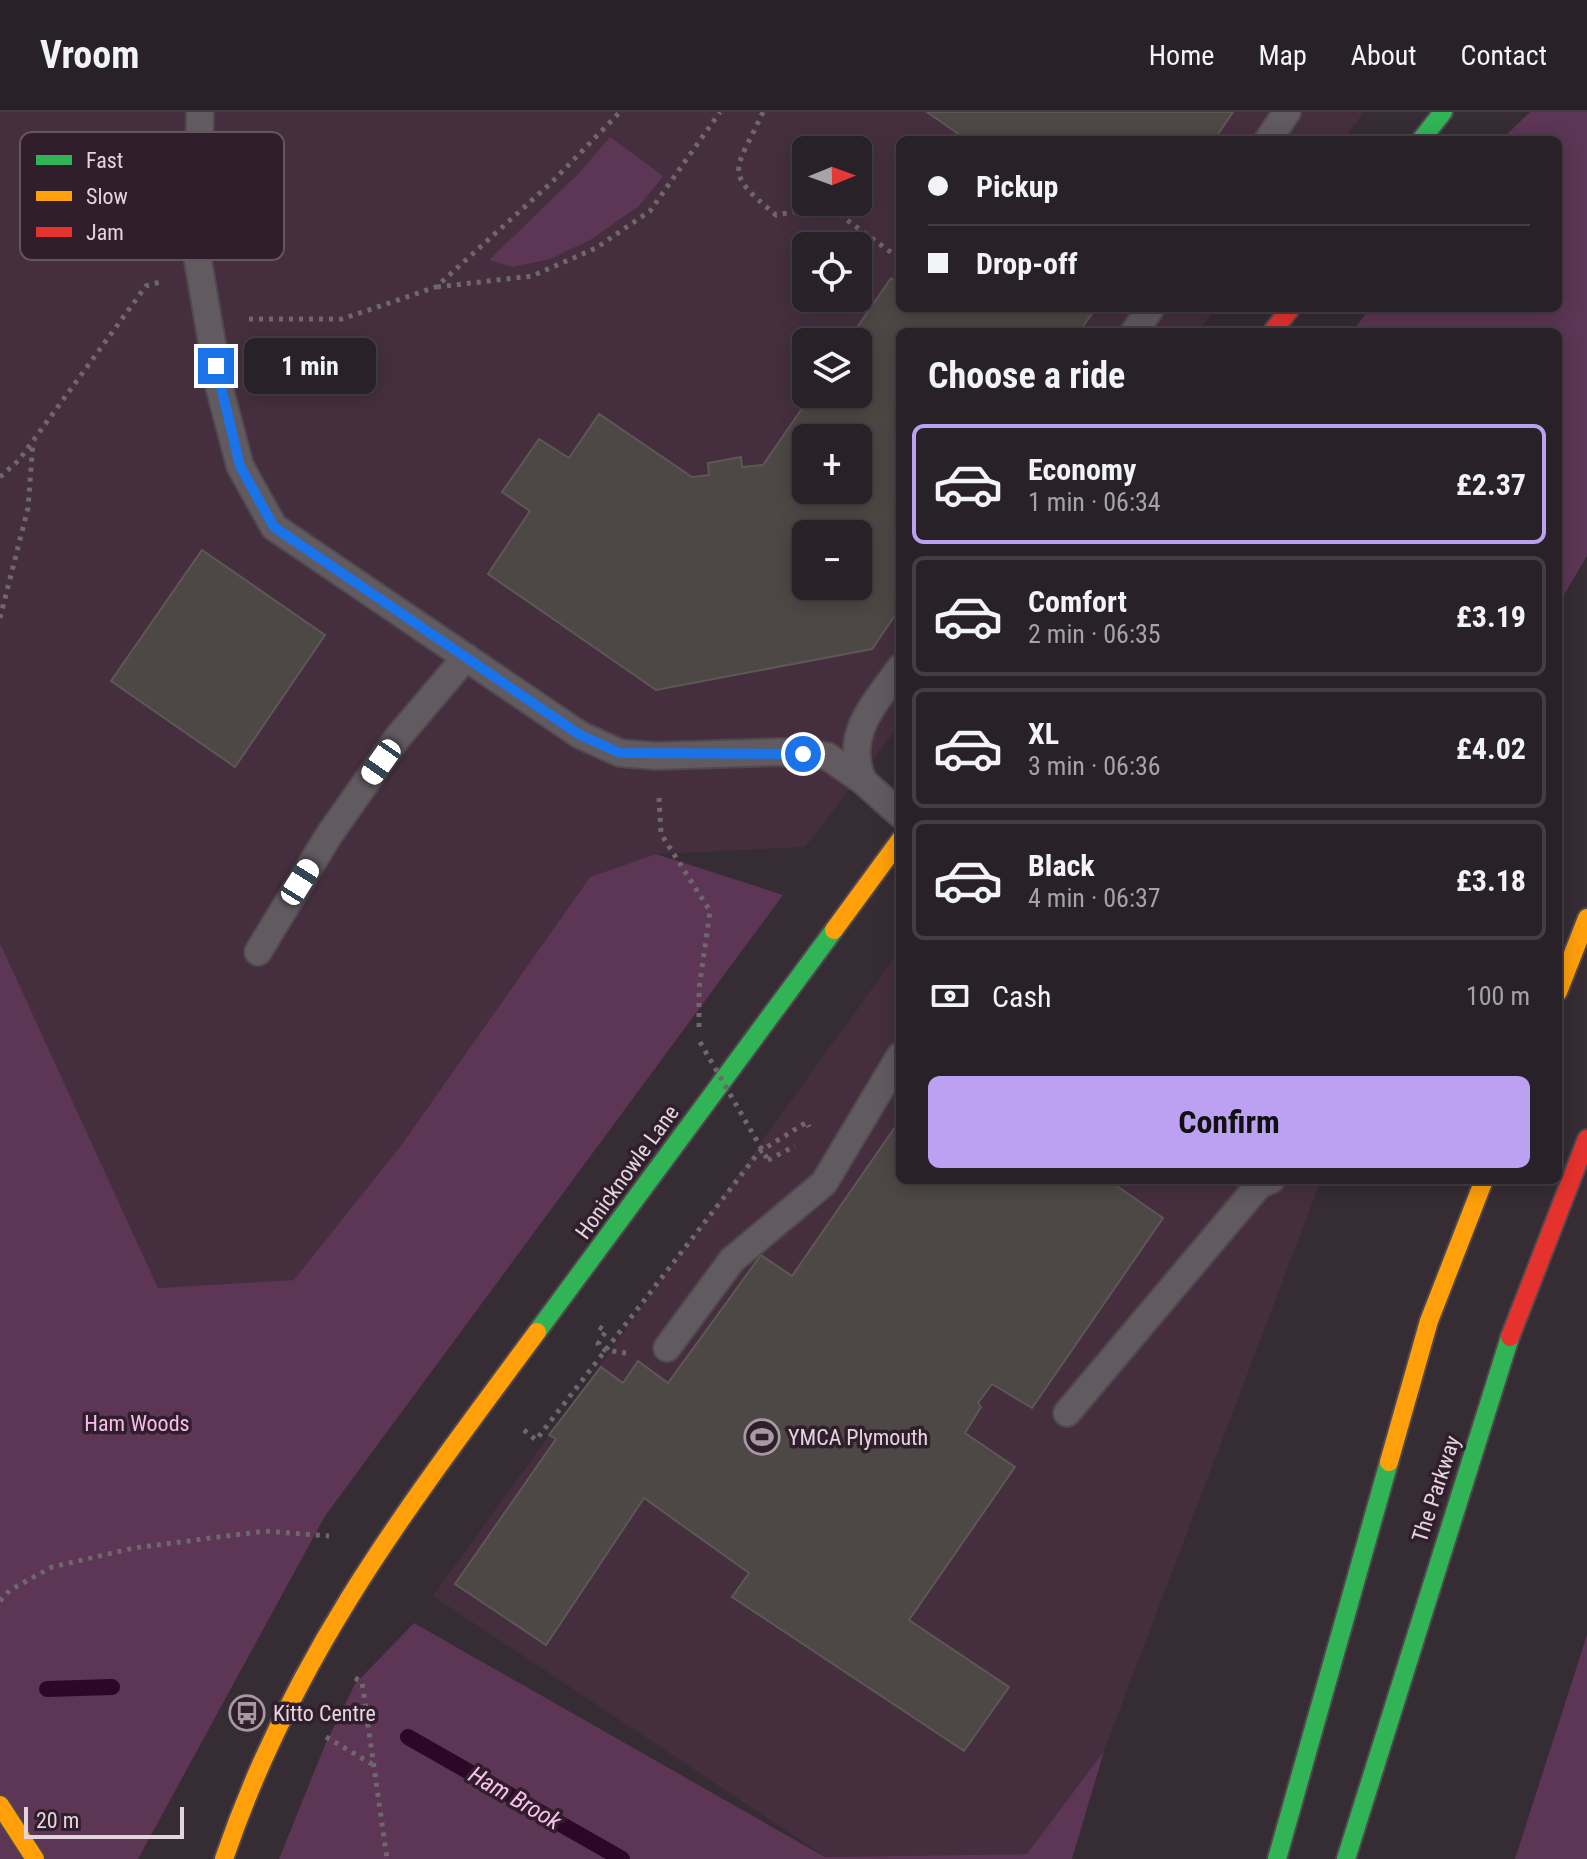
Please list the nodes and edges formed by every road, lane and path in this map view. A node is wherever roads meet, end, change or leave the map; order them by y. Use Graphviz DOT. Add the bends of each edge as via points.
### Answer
graph roads {
  1 [pos="200,112"];
  2 [pos="620,112"];
  3 [pos="720,112"];
  4 [pos="763,112"];
  5 [pos="1287,112"];
  6 [pos="1443,112"];
  7 [pos="199,132"];
  8 [pos="1271,136"];
  9 [pos="1424,136"];
  10 [pos="896,256"];
  11 [pos="200,260"];
  12 [pos="200,273"];
  13 [pos="436,287"];
  14 [pos="1288,312"];
  15 [pos="207,317"];
  16 [pos="1275,328"];
  17 [pos="33,441"];
  18 [pos="0,477"];
  19 [pos="0,618"];
  20 [pos="466,657"];
  21 [pos="896,674"];
  22 [pos="656,756"];
  23 [pos="863,781"];
  24 [pos="896,810"];
  25 [pos="892,870"];
  26 [pos="1587,918"];
  27 [pos="258,952"];
  28 [pos="1562,982"];
  29 [pos="896,1063"];
  30 [pos="807,1122"];
  31 [pos="1587,1139"];
  32 [pos="801,1143"];
  33 [pos="1261,1184"];
  34 [pos="1482,1184"];
  35 [pos="560,1304"];
  36 [pos="667,1348"];
  37 [pos="605,1350"];
  38 [pos="1067,1413"];
  39 [pos="391,1530"];
  40 [pos="0,1601"];
  41 [pos="316,1654"];
  42 [pos="0,1805"];
  43 [pos="35,1859"];
  44 [pos="224,1859"];
  45 [pos="387,1859"];
  46 [pos="1277,1859"];
  47 [pos="1346,1859"];
  1 -- 7 [label="lane"];
  2 -- 13 [label="path"];
  3 -- 13 [label="path" via="650,211 596,248 532,276"];
  4 -- 10 [label="path" via="737,169 742,187 776,215 828,206"];
  5 -- 8 [label="lane"];
  6 -- 9 [label="main road"];
  11 -- 12 [label="lane"];
  12 -- 15 [label="lane"];
  12 -- 17 [label="path" via="146,286"];
  13 -- 15 [label="path" via="342,319"];
  14 -- 16 [label="main road"];
  15 -- 20 [label="lane" via="240,466 274,527"];
  17 -- 18 [label="path"];
  17 -- 19 [label="path" via="28,508"];
  20 -- 22 [label="lane" via="580,735 620,753"];
  20 -- 27 [label="lane" via="398,737 329,835"];
  21 -- 23 [label="lane" via="854,745"];
  22 -- 23 [label="lane" via="827,756"];
  22 -- 32 [label="path, bridge" via="661,834 710,911 699,989 700,1042 768,1160"];
  23 -- 24 [label="lane"];
  25 -- 35 [label="main road, Honicknowle Lane"];
  26 -- 28 [label="main road"];
  29 -- 36 [label="lane" via="824,1183 732,1260"];
  30 -- 37 [label="path" via="759,1152"];
  31 -- 47 [label="main road, The Parkway" via="1502,1359"];
  33 -- 38 [label="lane"];
  34 -- 46 [label="main road" via="1429,1321"];
  35 -- 37 [label="path" via="606,1331 598,1344"];
  35 -- 39 [label="main road, Honicknowle Lane"];
  36 -- 37 [label="path" via="656,1358"];
  39 -- 40 [label="path" via="345,1537 265,1531 134,1548 52,1567"];
  39 -- 41 [label="main road, Honicknowle Lane"];
  41 -- 44 [label="main road, Honicknowle Lane" via="255,1771"];
  41 -- 45 [label="path" via="362,1682"];
  42 -- 43 [label="main road"];
}
